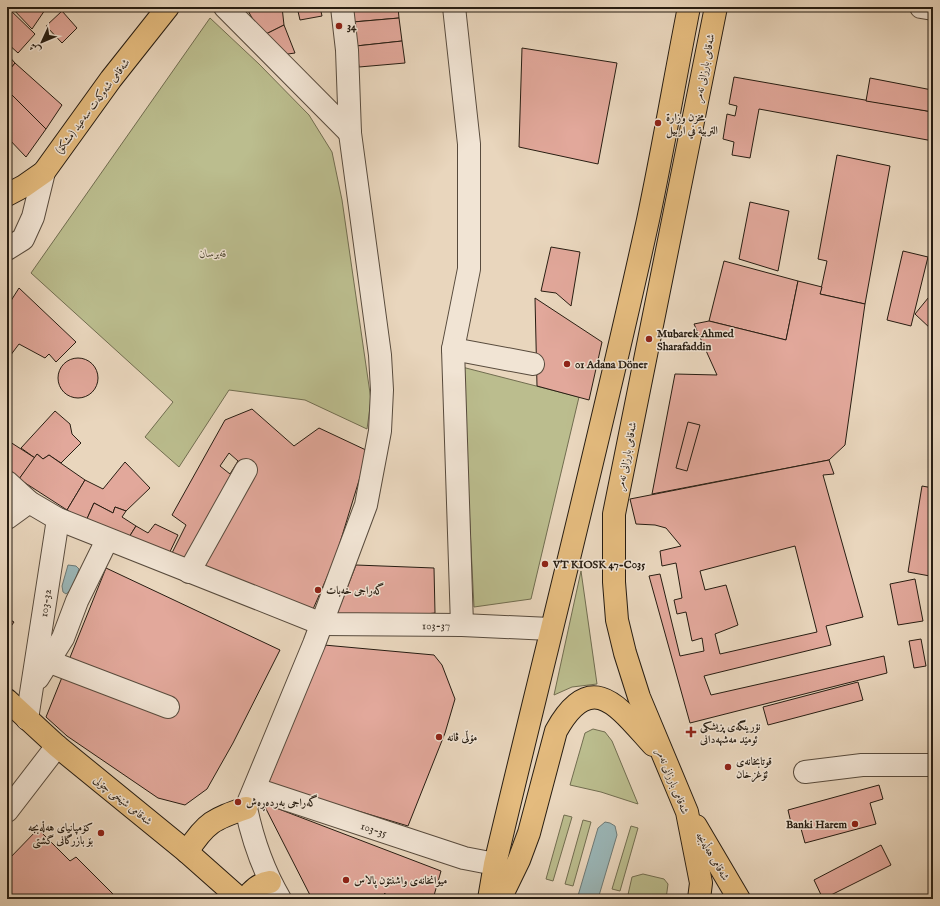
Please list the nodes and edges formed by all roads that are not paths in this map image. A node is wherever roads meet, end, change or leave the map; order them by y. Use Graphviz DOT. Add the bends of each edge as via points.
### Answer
graph roads {
  1 [pos="168,7"];
  2 [pos="225,7"];
  3 [pos="342,7"];
  4 [pos="454,7"];
  5 [pos="689,7"];
  6 [pos="716,7"];
  7 [pos="921,7"];
  8 [pos="933,9"];
  9 [pos="350,133"];
  10 [pos="44,172"];
  11 [pos="7,195"];
  12 [pos="7,249"];
  13 [pos="453,349"];
  14 [pos="533,364"];
  15 [pos="246,470"];
  16 [pos="7,482"];
  17 [pos="29,502"];
  18 [pos="7,518"];
  19 [pos="58,519"];
  20 [pos="107,540"];
  21 [pos="189,572"];
  22 [pos="322,624"];
  23 [pos="462,625"];
  24 [pos="550,629"];
  25 [pos="43,659"];
  26 [pos="7,700"];
  27 [pos="168,707"];
  28 [pos="27,719"];
  29 [pos="57,746"];
  30 [pos="664,758"];
  31 [pos="933,765"];
  32 [pos="805,772"];
  33 [pos="251,799"];
  34 [pos="7,811"];
  35 [pos="687,812"];
  36 [pos="187,852"];
  37 [pos="495,864"];
  38 [pos="275,891"];
  39 [pos="240,899"];
  40 [pos="246,899"];
  41 [pos="489,899"];
  42 [pos="500,899"];
  43 [pos="699,899"];
  44 [pos="739,899"];
  1 -- 10 [label="main road, شەقامی شەوکەت سەعید (مشکۆ)" via="111,79"];
  2 -- 9 [label="street"];
  3 -- 9 [label="street" via="347,50"];
  4 -- 13 [label="street" via="469,144 469,270"];
  5 -- 24 [label="main road" via="648,218 585,498"];
  6 -- 30 [label="main road, شەقامی بارزانی نەمر" via="614,514 617,620 639,697"];
  7 -- 8 [label="street"];
  9 -- 22 [label="street" via="380,355 380,431 366,505"];
  10 -- 11 [label="main road, شەقامی شەوکەت سەعید (مشکۆ)"];
  10 -- 12 [label="street" via="33,217 23,239"];
  13 -- 14 [label="street"];
  13 -- 23 [label="street"];
  15 -- 21 [label="street"];
  16 -- 17 [label="street"];
  17 -- 18 [label="street"];
  17 -- 19 [label="street"];
  19 -- 20 [label="street"];
  19 -- 25 [label="street, 103-32"];
  20 -- 21 [label="street"];
  20 -- 25 [label="street, 103-32" via="77,601 63,638"];
  21 -- 22 [label="street"];
  22 -- 23 [label="street, 103-37"];
  22 -- 33 [label="street"];
  23 -- 24 [label="street, 103-37"];
  24 -- 37 [label="main road"];
  25 -- 27 [label="street"];
  25 -- 28 [label="street, 103-32" via="32,687"];
  26 -- 28 [label="main road, شەقامی شێخی چۆلی"];
  28 -- 29 [label="main road, شەقامی شێخی چۆلی"];
  29 -- 34 [label="street"];
  29 -- 36 [label="main road, شەقامی شێخی چۆلی"];
  30 -- 35 [label="main road, شەقامی بارزانی نەمر"];
  30 -- 42 [label="main road" via="613,703 602,698 594,698 573,708 556,731 527,840"];
  31 -- 32 [label="street" via="862,765"];
  33 -- 36 [label="main road" via="211,822"];
  33 -- 37 [label="street, 103-35" via="464,858"];
  33 -- 38 [label="street" via="254,842"];
  35 -- 43 [label="main road, شەقامی بارزانی نەمر" via="701,883"];
  35 -- 44 [label="main road, شەقامی هەڵەبجە"];
  36 -- 39 [label="main road, شەقامی شێخی چۆلی"];
  37 -- 41 [label="main road"];
  38 -- 40 [label="main road" via="263,884 252,891"];
}
